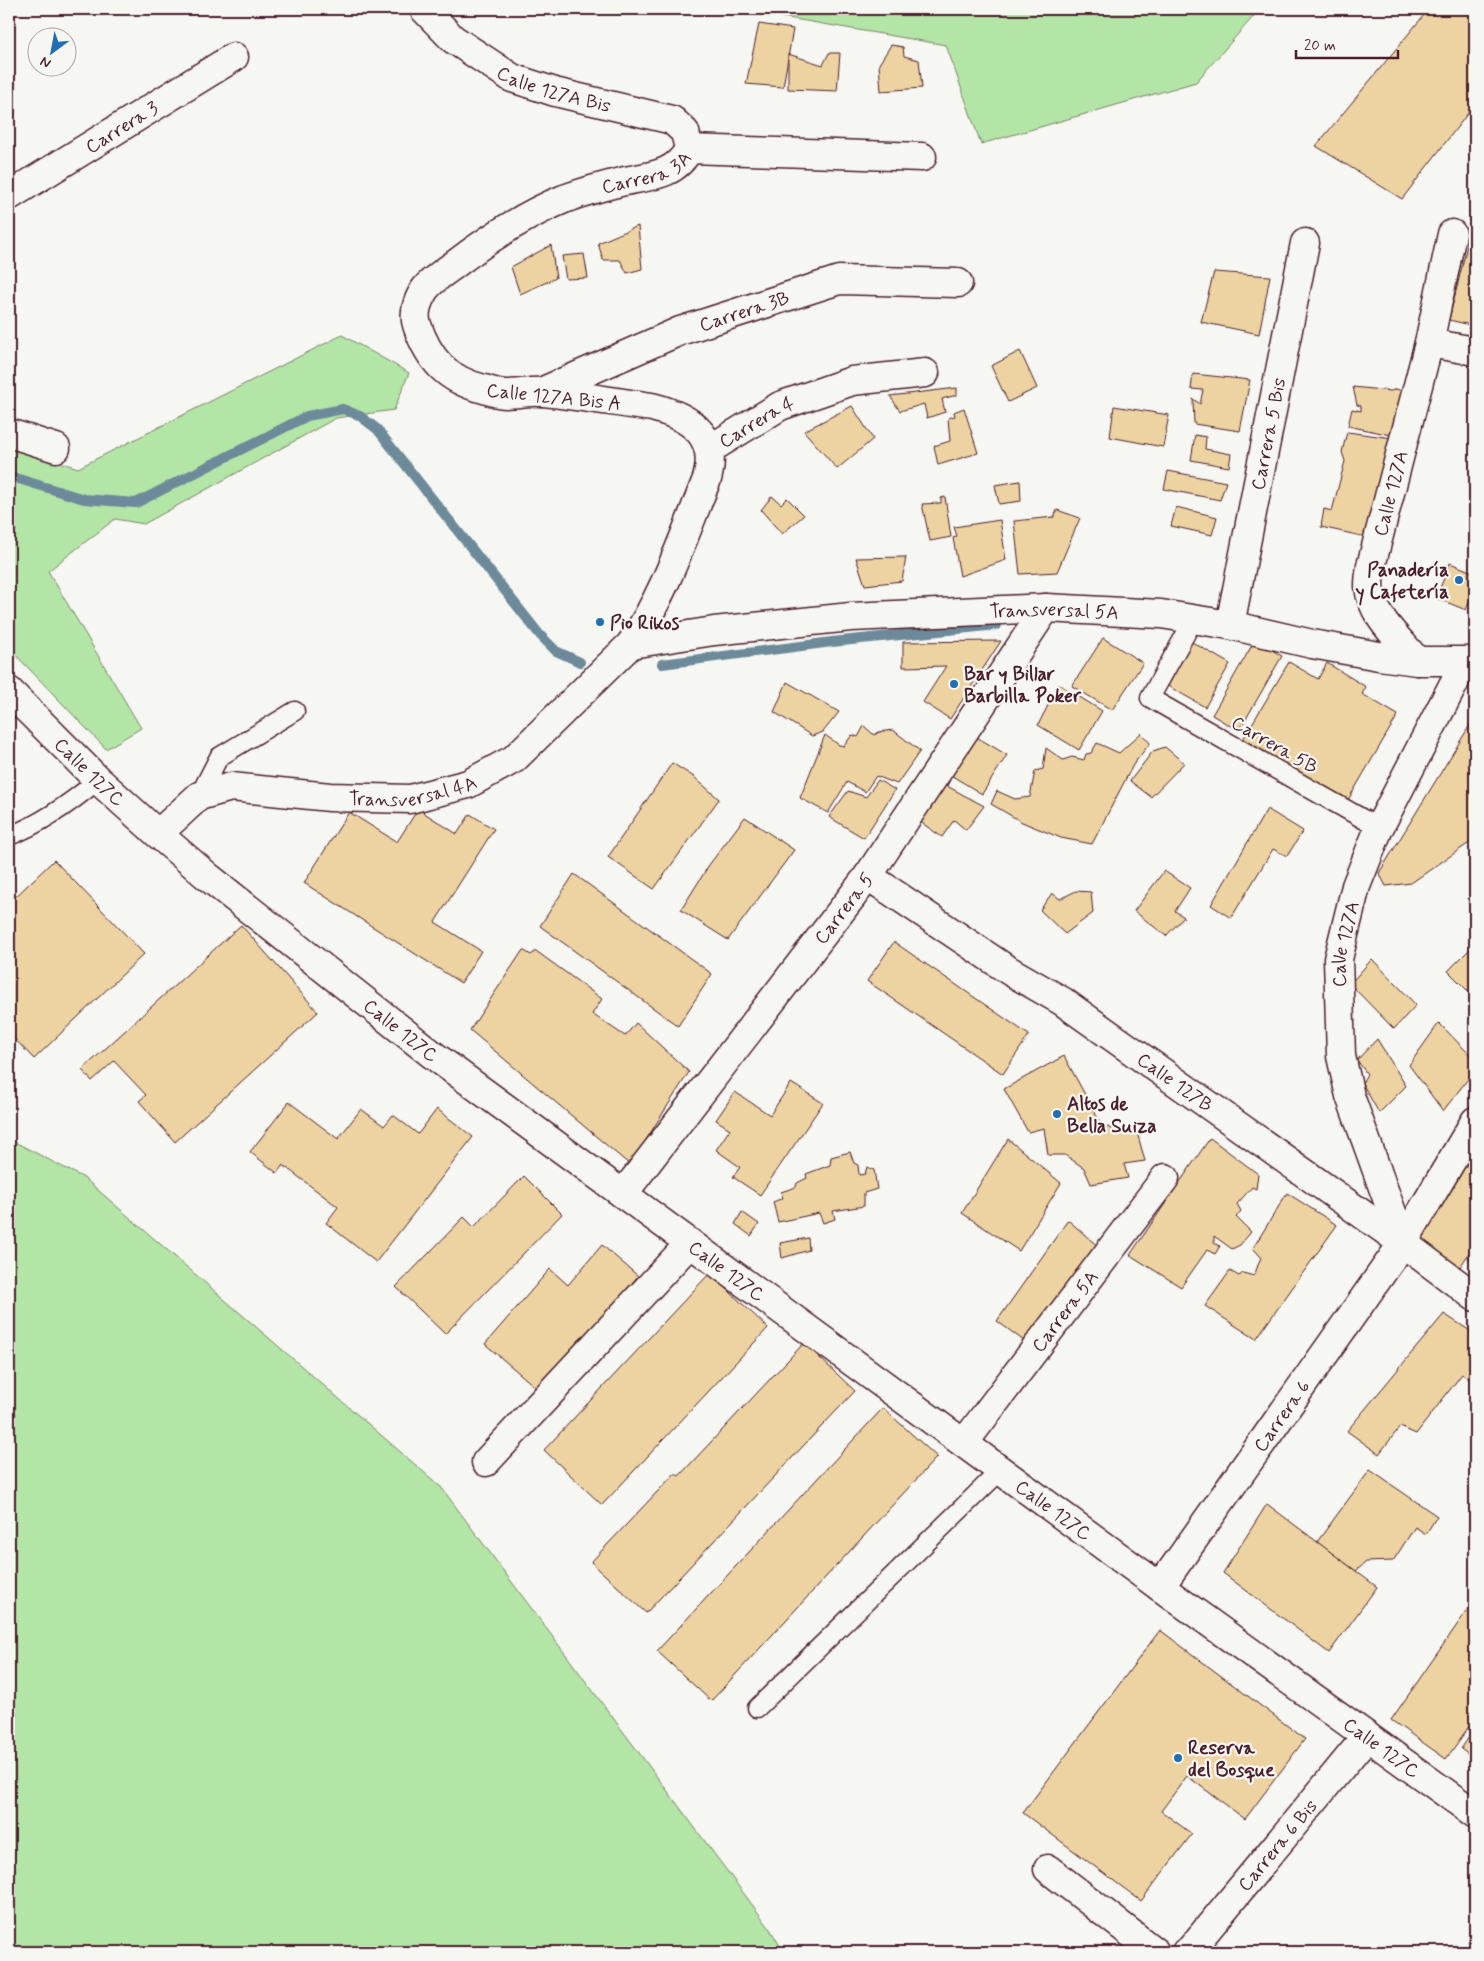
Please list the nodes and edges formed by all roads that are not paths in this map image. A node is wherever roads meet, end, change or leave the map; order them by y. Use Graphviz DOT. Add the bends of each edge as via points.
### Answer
graph roads {
  1 [pos="424,9"];
  2 [pos="234,57"];
  3 [pos="689,149"];
  4 [pos="922,157"];
  5 [pos="9,196"];
  6 [pos="1452,234"];
  7 [pos="1305,243"];
  8 [pos="958,283"];
  9 [pos="416,320"];
  10 [pos="1429,343"];
  11 [pos="1475,351"];
  12 [pos="925,373"];
  13 [pos="541,392"];
  14 [pos="9,433"];
  15 [pos="56,448"];
  16 [pos="710,449"];
  17 [pos="1046,608"];
  18 [pos="1194,619"];
  19 [pos="1230,625"];
  20 [pos="631,644"];
  21 [pos="1417,661"];
  22 [pos="1470,662"];
  23 [pos="9,691"];
  24 [pos="295,711"];
  25 [pos="98,780"];
  26 [pos="199,796"];
  27 [pos="1379,828"];
  28 [pos="158,834"];
  29 [pos="9,836"];
  30 [pos="868,876"];
  31 [pos="1475,1121"];
  32 [pos="1165,1178"];
  33 [pos="623,1194"];
  34 [pos="690,1243"];
  35 [pos="1403,1243"];
  36 [pos="1475,1297"];
  37 [pos="964,1443"];
  38 [pos="486,1462"];
  39 [pos="1001,1470"];
  40 [pos="1160,1587"];
  41 [pos="757,1708"];
  42 [pos="1367,1736"];
  43 [pos="1475,1814"];
  44 [pos="1048,1869"];
  45 [pos="1155,1952"];
  46 [pos="1186,1952"];
  1 -- 3 [label="street, Calle 127A Bis" via="453,39 512,78 555,92 672,120 685,132"];
  2 -- 5 [label="street, Carrera 3"];
  3 -- 4 [label="street, Carrera 3A"];
  3 -- 9 [label="street, Carrera 3A" via="683,160 670,170 592,190 520,219 426,288 418,301"];
  6 -- 10 [label="street, Calle 127A"];
  7 -- 19 [label="street, Carrera 5 Bis"];
  8 -- 13 [label="street, Carrera 3B" via="839,280 680,332"];
  9 -- 13 [label="street, Calle 127A Bis A" via="432,357 457,379 504,394"];
  10 -- 11 [label="street"];
  10 -- 21 [label="street, Calle 127A" via="1371,566 1369,585 1383,621"];
  12 -- 16 [label="street, Carrera 4" via="852,381 798,399 780,406"];
  13 -- 16 [label="street, Calle 127A Bis A" via="668,411 704,435"];
  14 -- 15 [label="street"];
  16 -- 20 [label="street, Carrera 4" via="708,479 659,595"];
  17 -- 18 [label="street, Transversal 5A" via="1152,613"];
  17 -- 20 [label="street, Transversal 5A" via="851,617 714,630"];
  17 -- 30 [label="street, Carrera 5"];
  18 -- 19 [label="street, Transversal 5A"];
  18 -- 27 [label="lane, Carrera 5B" via="1150,698"];
  19 -- 21 [label="street, Transversal 5A" via="1322,646"];
  20 -- 26 [label="street, Transversal 4A" via="514,759 468,784 410,799 330,797 231,786"];
  21 -- 22 [label="street, Transversal 5A"];
  22 -- 27 [label="street, Calle 127A"];
  23 -- 25 [label="street, Calle 127C"];
  24 -- 26 [label="lane" via="219,757"];
  25 -- 28 [label="street, Calle 127C"];
  25 -- 29 [label="lane" via="77,797"];
  26 -- 28 [label="street, Transversal 4A"];
  27 -- 35 [label="street, Calle 127A" via="1356,886 1338,958 1340,1056 1350,1096"];
  28 -- 33 [label="street, Calle 127C" via="433,1055"];
  30 -- 33 [label="street, Carrera 5"];
  30 -- 35 [label="street, Calle 127B" via="1008,970 1062,1001"];
  31 -- 35 [label="street, Carrera 6"];
  32 -- 37 [label="street, Carrera 5A"];
  33 -- 34 [label="street, Calle 127C"];
  34 -- 37 [label="street, Calle 127C"];
  34 -- 38 [label="street"];
  35 -- 36 [label="street, Calle 127B"];
  35 -- 40 [label="street, Carrera 6"];
  37 -- 39 [label="street, Calle 127C"];
  39 -- 40 [label="street, Calle 127C"];
  39 -- 41 [label="lane"];
  40 -- 42 [label="street, Calle 127C"];
  42 -- 43 [label="street, Calle 127C"];
  42 -- 46 [label="street, Carrera 6 Bis"];
  44 -- 45 [label="street"];
}
